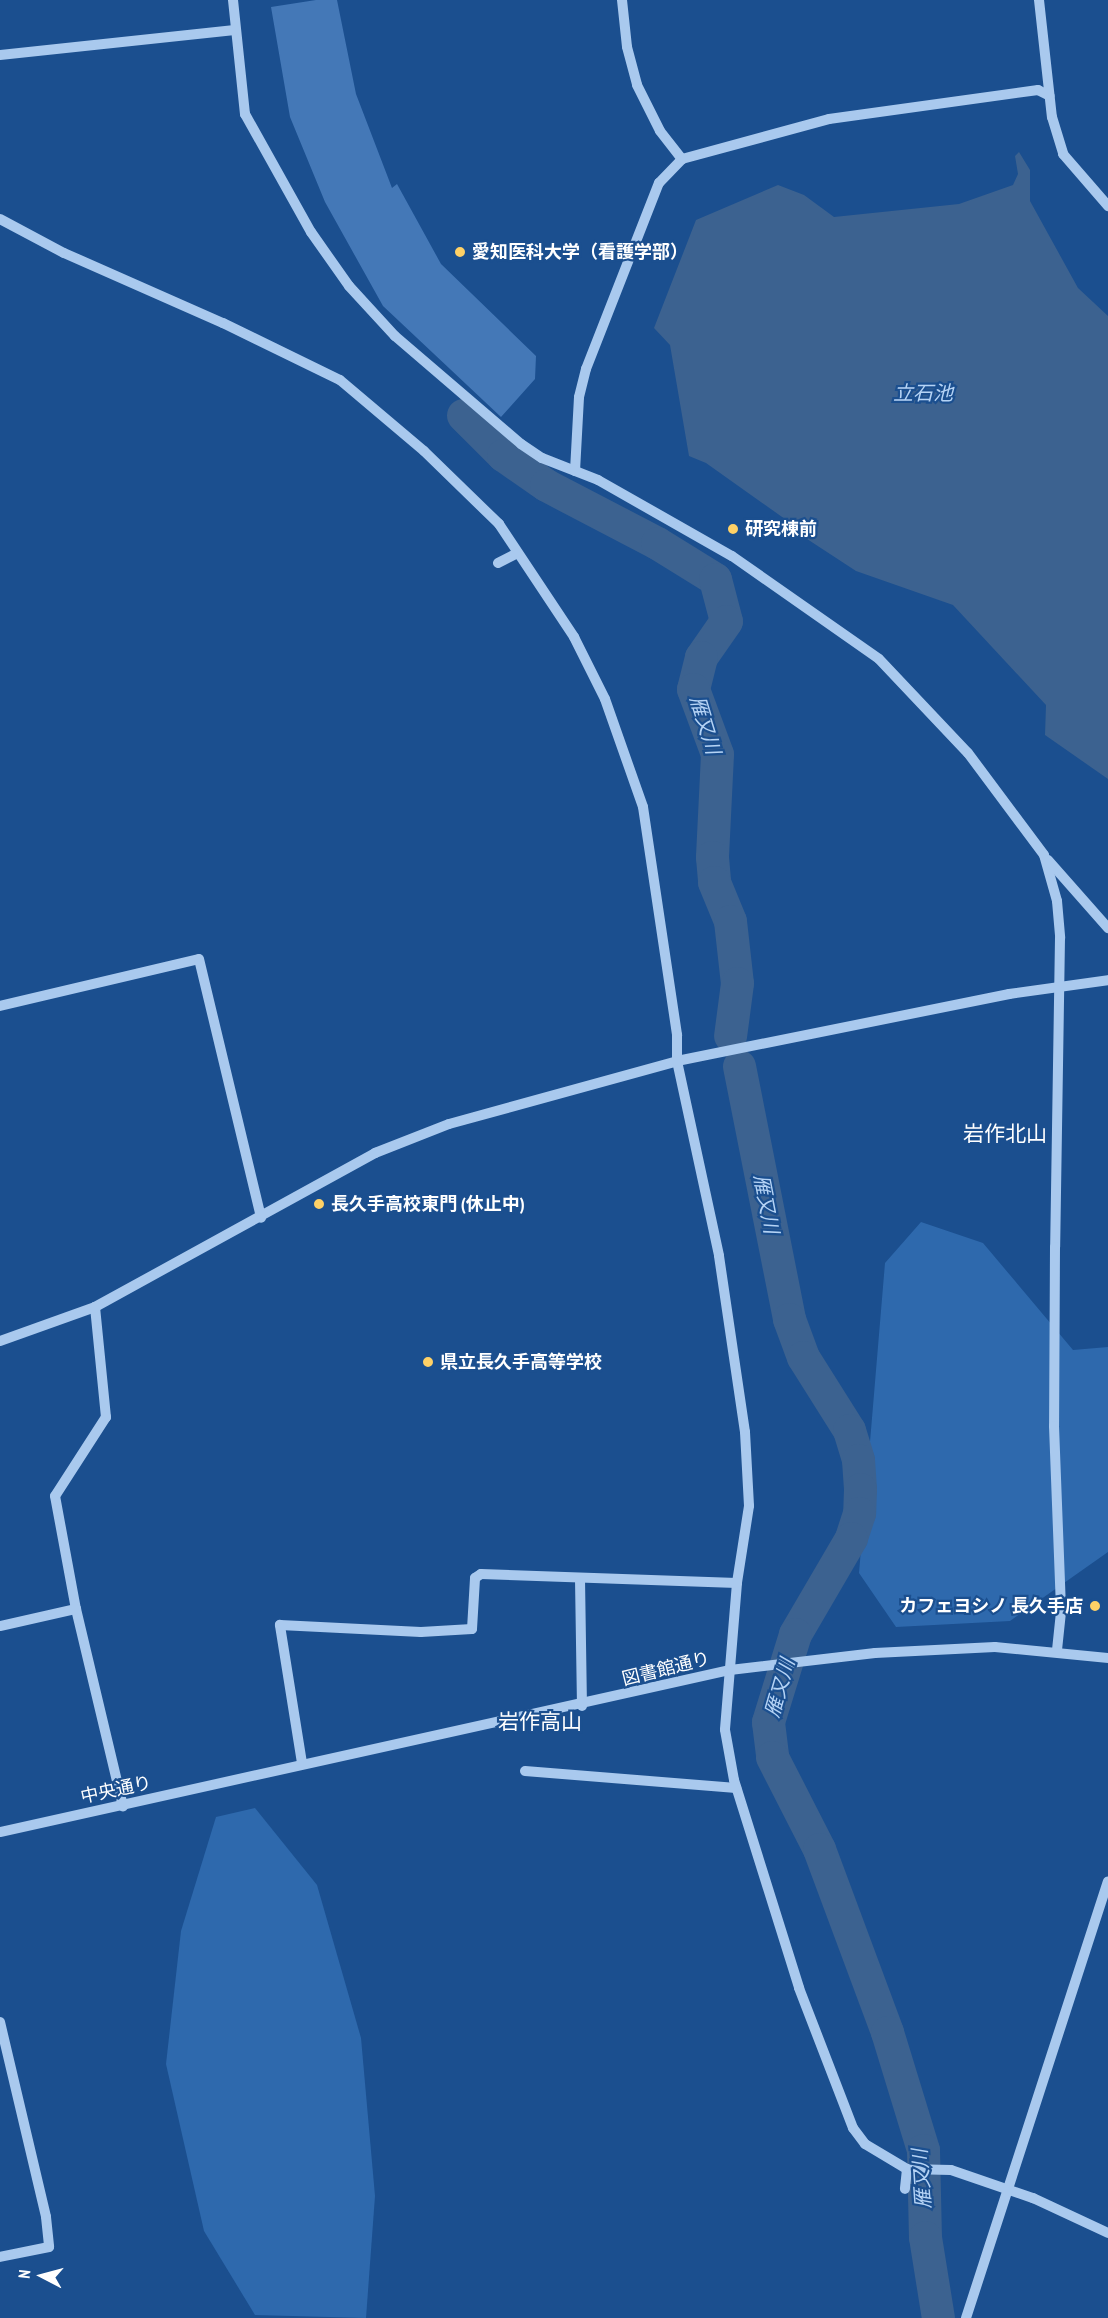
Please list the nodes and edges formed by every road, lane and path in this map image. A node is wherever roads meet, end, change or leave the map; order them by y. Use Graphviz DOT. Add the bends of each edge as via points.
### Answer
graph roads {
  1 [pos="233,0"];
  2 [pos="621,0"];
  3 [pos="1039,0"];
  4 [pos="235,30"];
  5 [pos="0,55"];
  6 [pos="1050,96"];
  7 [pos="682,159"];
  8 [pos="1108,206"];
  9 [pos="0,219"];
  10 [pos="575,471"];
  11 [pos="518,553"];
  12 [pos="498,563"];
  13 [pos="1044,855"];
  14 [pos="1108,928"];
  15 [pos="1108,980"];
  16 [pos="1060,987"];
  17 [pos="0,1006"];
  18 [pos="677,1061"];
  19 [pos="261,1218"];
  20 [pos="95,1307"];
  21 [pos="0,1341"];
  22 [pos="580,1579"];
  23 [pos="737,1583"];
  24 [pos="76,1609"];
  25 [pos="0,1626"];
  26 [pos="1057,1651"];
  27 [pos="1108,1658"];
  28 [pos="730,1670"];
  29 [pos="582,1706"];
  30 [pos="302,1763"];
  31 [pos="525,1771"];
  32 [pos="239,1780"];
  33 [pos="736,1788"];
  34 [pos="123,1806"];
  35 [pos="0,1832"];
  36 [pos="1108,1881"];
  37 [pos="0,2022"];
  38 [pos="2,2044"];
  39 [pos="909,2169"];
  40 [pos="905,2189"];
  41 [pos="1010,2189"];
  42 [pos="1108,2233"];
  43 [pos="0,2257"];
  44 [pos="966,2318"];
  1 -- 4 [label="street"];
  2 -- 7 [label="street" via="637,85 660,131"];
  3 -- 6 [label="street"];
  4 -- 5 [label="street"];
  4 -- 10 [label="street" via="245,114 311,232 349,286 395,336 492,421 542,458"];
  6 -- 7 [label="street" via="1038,90 829,119"];
  6 -- 8 [label="street" via="1062,154"];
  7 -- 10 [label="street" via="659,183 586,369 579,397"];
  9 -- 11 [label="street" via="64,253 340,380 448,474 499,524"];
  10 -- 13 [label="street" via="598,480 732,556 879,659 968,753"];
  11 -- 12 [label="street"];
  11 -- 18 [label="street" via="585,657 605,699 643,807 677,1035"];
  13 -- 14 [label="street"];
  13 -- 16 [label="street" via="1057,901"];
  15 -- 16 [label="street"];
  16 -- 18 [label="street"];
  16 -- 26 [label="street" via="1054,1235 1054,1426 1061,1612"];
  17 -- 19 [label="street" via="199,959"];
  18 -- 19 [label="street" via="449,1124 375,1153"];
  18 -- 23 [label="street" via="719,1256 745,1432 749,1506"];
  19 -- 20 [label="street"];
  20 -- 21 [label="street"];
  20 -- 24 [label="street" via="106,1417 55,1496"];
  22 -- 23 [label="street"];
  22 -- 29 [label="street"];
  22 -- 30 [label="street" via="481,1574 475,1578 472,1629 421,1632 280,1625"];
  23 -- 28 [label="street"];
  24 -- 25 [label="street"];
  24 -- 34 [label="street"];
  26 -- 27 [label="street, 図書館通り"];
  26 -- 28 [label="street, 図書館通り" via="959,1648"];
  28 -- 29 [label="street, 図書館通り"];
  28 -- 33 [label="street" via="725,1730"];
  29 -- 30 [label="street, 図書館通り"];
  30 -- 32 [label="street, 図書館通り"];
  31 -- 33 [label="street"];
  32 -- 34 [label="street, 中央通り"];
  33 -- 39 [label="street" via="799,1988 853,2128 865,2144"];
  34 -- 35 [label="street, 中央通り"];
  36 -- 41 [label="street"];
  37 -- 38 [label="street"];
  38 -- 43 [label="street" via="46,2217 49,2247"];
  39 -- 40 [label="street"];
  39 -- 41 [label="street" via="951,2170"];
  41 -- 42 [label="street"];
  41 -- 44 [label="street"];
}
